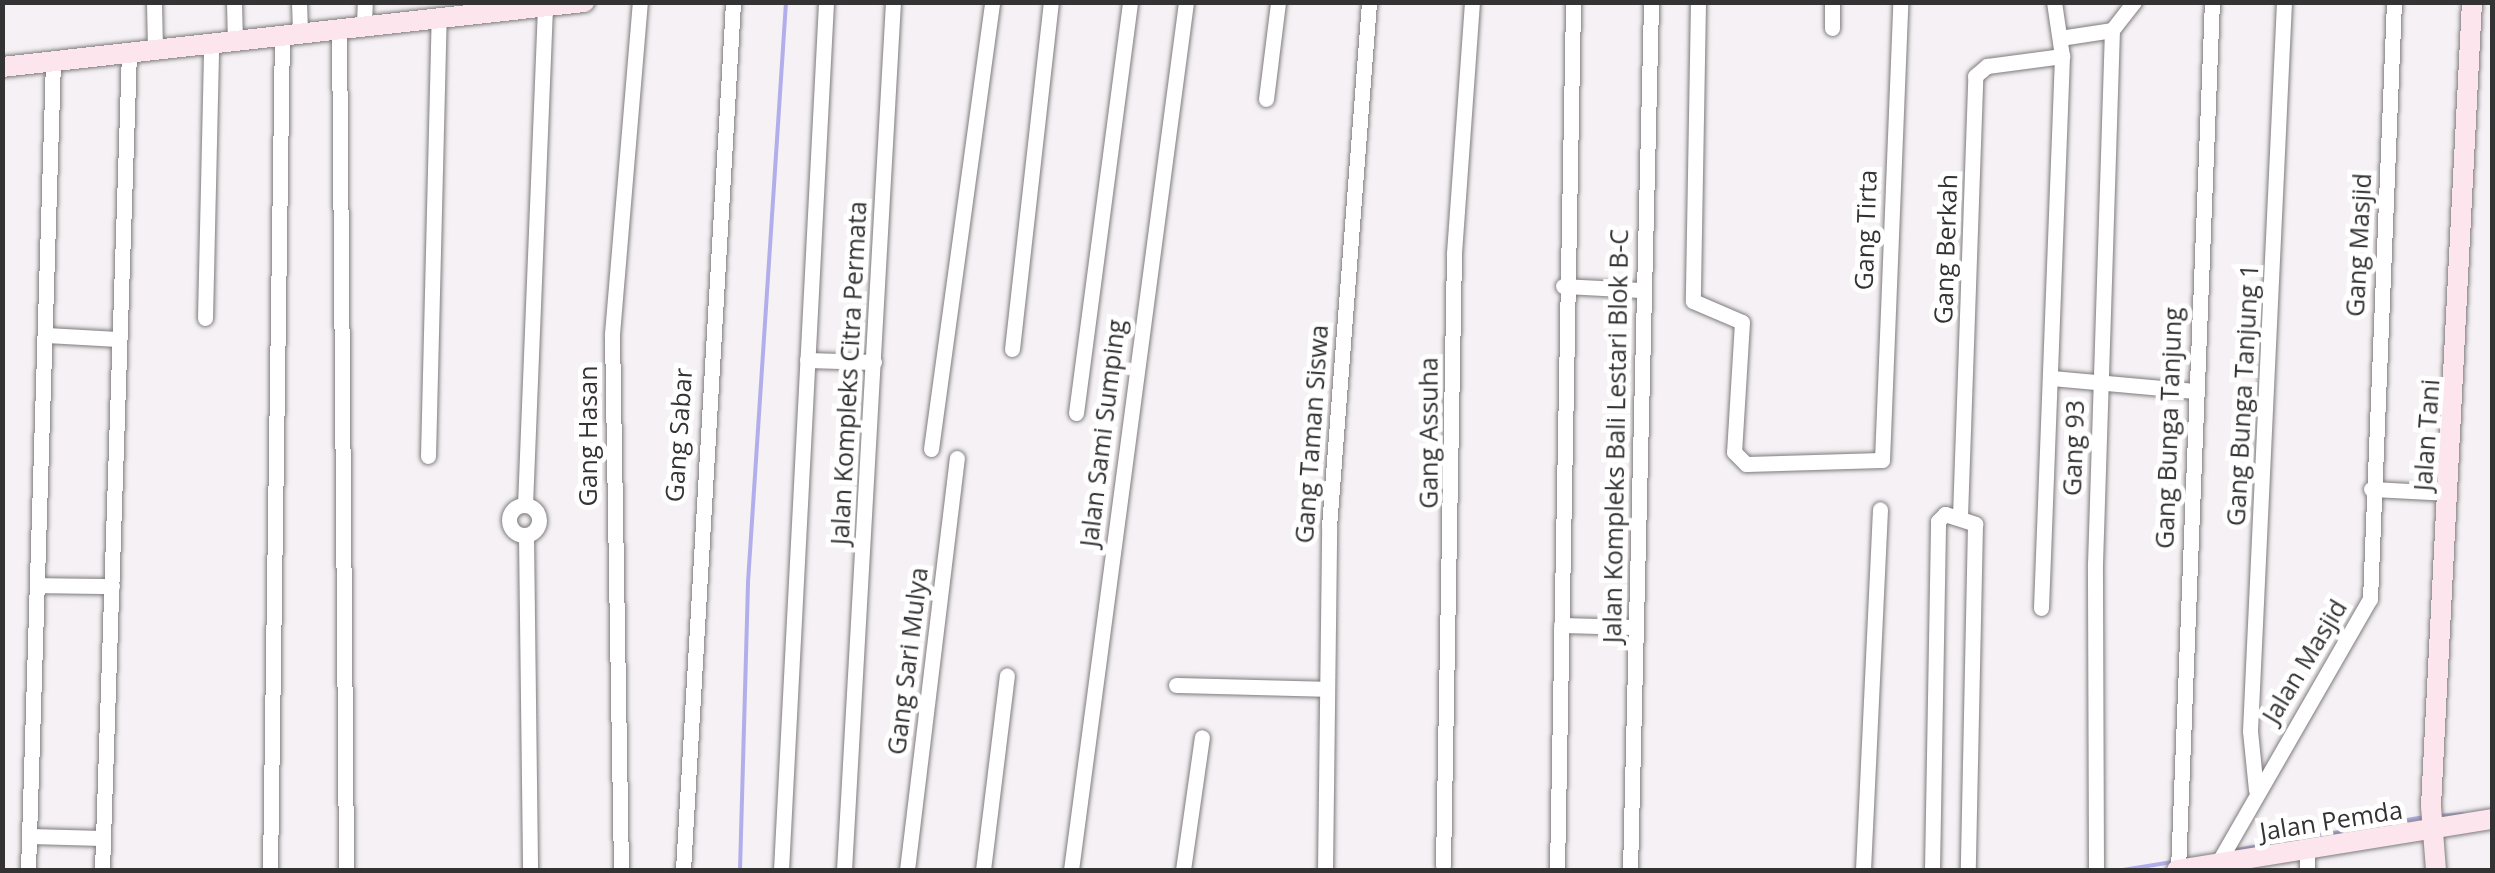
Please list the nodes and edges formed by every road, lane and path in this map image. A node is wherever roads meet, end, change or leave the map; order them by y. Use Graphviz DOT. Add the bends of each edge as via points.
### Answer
graph roads {
  1 [pos="154,2"];
  2 [pos="234,2"];
  3 [pos="299,2"];
  4 [pos="364,2"];
  5 [pos="584,2"];
  6 [pos="640,2"];
  7 [pos="733,2"];
  8 [pos="826,2"];
  9 [pos="893,2"];
  10 [pos="992,2"];
  11 [pos="1051,2"];
  12 [pos="1130,2"];
  13 [pos="1186,2"];
  14 [pos="1278,2"];
  15 [pos="1369,2"];
  16 [pos="1472,2"];
  17 [pos="1573,2"];
  18 [pos="1651,2"];
  19 [pos="1698,2"];
  20 [pos="1832,2"];
  21 [pos="1900,2"];
  22 [pos="2054,2"];
  23 [pos="2134,2"];
  24 [pos="2212,2"];
  25 [pos="2284,2"];
  26 [pos="2394,2"];
  27 [pos="2472,2"];
  28 [pos="545,6"];
  29 [pos="439,16"];
  30 [pos="364,25"];
  31 [pos="339,28"];
  32 [pos="1832,28"];
  33 [pos="2112,30"];
  34 [pos="291,34"];
  35 [pos="2060,38"];
  36 [pos="235,42"];
  37 [pos="212,44"];
  38 [pos="155,50"];
  39 [pos="130,52"];
  40 [pos="2062,56"];
  41 [pos="52,60"];
  42 [pos="2,66"];
  43 [pos="1266,100"];
  44 [pos="1563,286"];
  45 [pos="1643,290"];
  46 [pos="206,318"];
  47 [pos="45,336"];
  48 [pos="119,339"];
  49 [pos="1012,350"];
  50 [pos="807,360"];
  51 [pos="874,362"];
  52 [pos="2051,378"];
  53 [pos="2100,380"];
  54 [pos="2196,391"];
  55 [pos="1076,413"];
  56 [pos="931,449"];
  57 [pos="428,456"];
  58 [pos="957,458"];
  59 [pos="2371,489"];
  60 [pos="2447,492"];
  61 [pos="1880,509"];
  62 [pos="1960,516"];
  63 [pos="37,585"];
  64 [pos="112,586"];
  65 [pos="2041,608"];
  66 [pos="1562,625"];
  67 [pos="1635,627"];
  68 [pos="1007,675"];
  69 [pos="1176,685"];
  70 [pos="1325,689"];
  71 [pos="1202,736"];
  72 [pos="2256,790"];
  73 [pos="2432,819"];
  74 [pos="2492,819"];
  75 [pos="29,836"];
  76 [pos="103,838"];
  77 [pos="2307,848"];
  78 [pos="2220,862"];
  79 [pos="1443,865"];
  80 [pos="2178,865"];
  81 [pos="28,870"];
  82 [pos="102,870"];
  83 [pos="270,870"];
  84 [pos="346,870"];
  85 [pos="530,870"];
  86 [pos="621,870"];
  87 [pos="683,870"];
  88 [pos="781,870"];
  89 [pos="844,870"];
  90 [pos="907,870"];
  91 [pos="983,870"];
  92 [pos="1072,870"];
  93 [pos="1183,870"];
  94 [pos="1325,870"];
  95 [pos="1557,870"];
  96 [pos="1630,870"];
  97 [pos="1863,870"];
  98 [pos="1932,870"];
  99 [pos="1968,870"];
  100 [pos="2096,870"];
  101 [pos="2307,870"];
  102 [pos="2436,870"];
  1 -- 38 [label="street"];
  2 -- 36 [label="street"];
  3 -- 34 [label="street"];
  4 -- 30 [label="street"];
  5 -- 28 [label="street"];
  6 -- 86 [label="street, Gang Hasan" via="612,352"];
  7 -- 87 [label="street, Gang Sabar"];
  8 -- 50 [label="street"];
  9 -- 51 [label="street, Jalan Kompleks Citra Permata"];
  10 -- 56 [label="street"];
  11 -- 49 [label="street"];
  12 -- 55 [label="street"];
  13 -- 92 [label="street, Jalan Sami Sumping"];
  14 -- 43 [label="street"];
  15 -- 70 [label="street, Gang Taman Siswa"];
  16 -- 79 [label="street, Gang Assuha" via="1454,253"];
  17 -- 44 [label="street"];
  18 -- 45 [label="street, Jalan Kompleks Bali Lestari Blok B-C"];
  19 -- 21 [label="street, Gang Tirta" via="1692,301 1737,318 1745,332 1736,460 1882,460"];
  20 -- 32 [label="street"];
  22 -- 35 [label="street"];
  23 -- 33 [label="street"];
  24 -- 54 [label="street, Gang Bunga Tanjung"];
  25 -- 72 [label="street, Gang Bunga Tanjung 1" via="2250,730"];
  26 -- 59 [label="street, Gang Masjid"];
  27 -- 60 [label="street, Jalan Tani"];
  28 -- 29 [label="street"];
  28 -- 85 [label="street" via="525,505 509,525 526,536"];
  29 -- 30 [label="street"];
  29 -- 57 [label="street"];
  30 -- 31 [label="street"];
  31 -- 34 [label="street"];
  31 -- 84 [label="street"];
  33 -- 35 [label="street"];
  33 -- 53 [label="street, Gang 93"];
  34 -- 36 [label="street"];
  34 -- 83 [label="street"];
  35 -- 40 [label="street"];
  36 -- 37 [label="street"];
  37 -- 38 [label="street"];
  37 -- 46 [label="street"];
  38 -- 39 [label="street"];
  39 -- 41 [label="street"];
  39 -- 48 [label="street"];
  40 -- 52 [label="street"];
  40 -- 62 [label="street, Gang Berkah" via="1986,66 1975,76"];
  41 -- 42 [label="street"];
  41 -- 47 [label="street"];
  44 -- 45 [label="street"];
  44 -- 66 [label="street"];
  45 -- 67 [label="street, Jalan Kompleks Bali Lestari Blok B-C"];
  47 -- 48 [label="street"];
  47 -- 63 [label="street"];
  48 -- 64 [label="street"];
  50 -- 51 [label="street"];
  50 -- 88 [label="street"];
  51 -- 89 [label="street, Jalan Kompleks Citra Permata"];
  52 -- 53 [label="street"];
  52 -- 65 [label="street"];
  53 -- 54 [label="street"];
  53 -- 100 [label="street, Gang 93"];
  54 -- 80 [label="street, Gang Bunga Tanjung"];
  58 -- 90 [label="street, Gang Sari Mulya"];
  59 -- 60 [label="street"];
  59 -- 72 [label="street, Jalan Masjid" via="2370,599"];
  60 -- 73 [label="street, Jalan Tani"];
  61 -- 97 [label="street"];
  62 -- 98 [label="street" via="1938,520"];
  62 -- 99 [label="street, Gang Berkah" via="1974,524"];
  63 -- 64 [label="street"];
  63 -- 75 [label="street"];
  64 -- 76 [label="street"];
  66 -- 67 [label="street"];
  66 -- 95 [label="street"];
  67 -- 96 [label="street, Jalan Kompleks Bali Lestari Blok B-C"];
  68 -- 91 [label="street"];
  69 -- 70 [label="street"];
  70 -- 94 [label="street, Gang Taman Siswa"];
  71 -- 93 [label="street"];
  72 -- 78 [label="street, Jalan Masjid"];
  73 -- 74 [label="street, Jalan Pemda"];
  73 -- 77 [label="street, Jalan Pemda"];
  73 -- 102 [label="street, Jalan Tani"];
  75 -- 76 [label="street"];
  75 -- 81 [label="street"];
  76 -- 82 [label="street"];
  77 -- 78 [label="street, Jalan Pemda"];
  77 -- 101 [label="street"];
  78 -- 80 [label="street, Jalan Pemda"];
}
